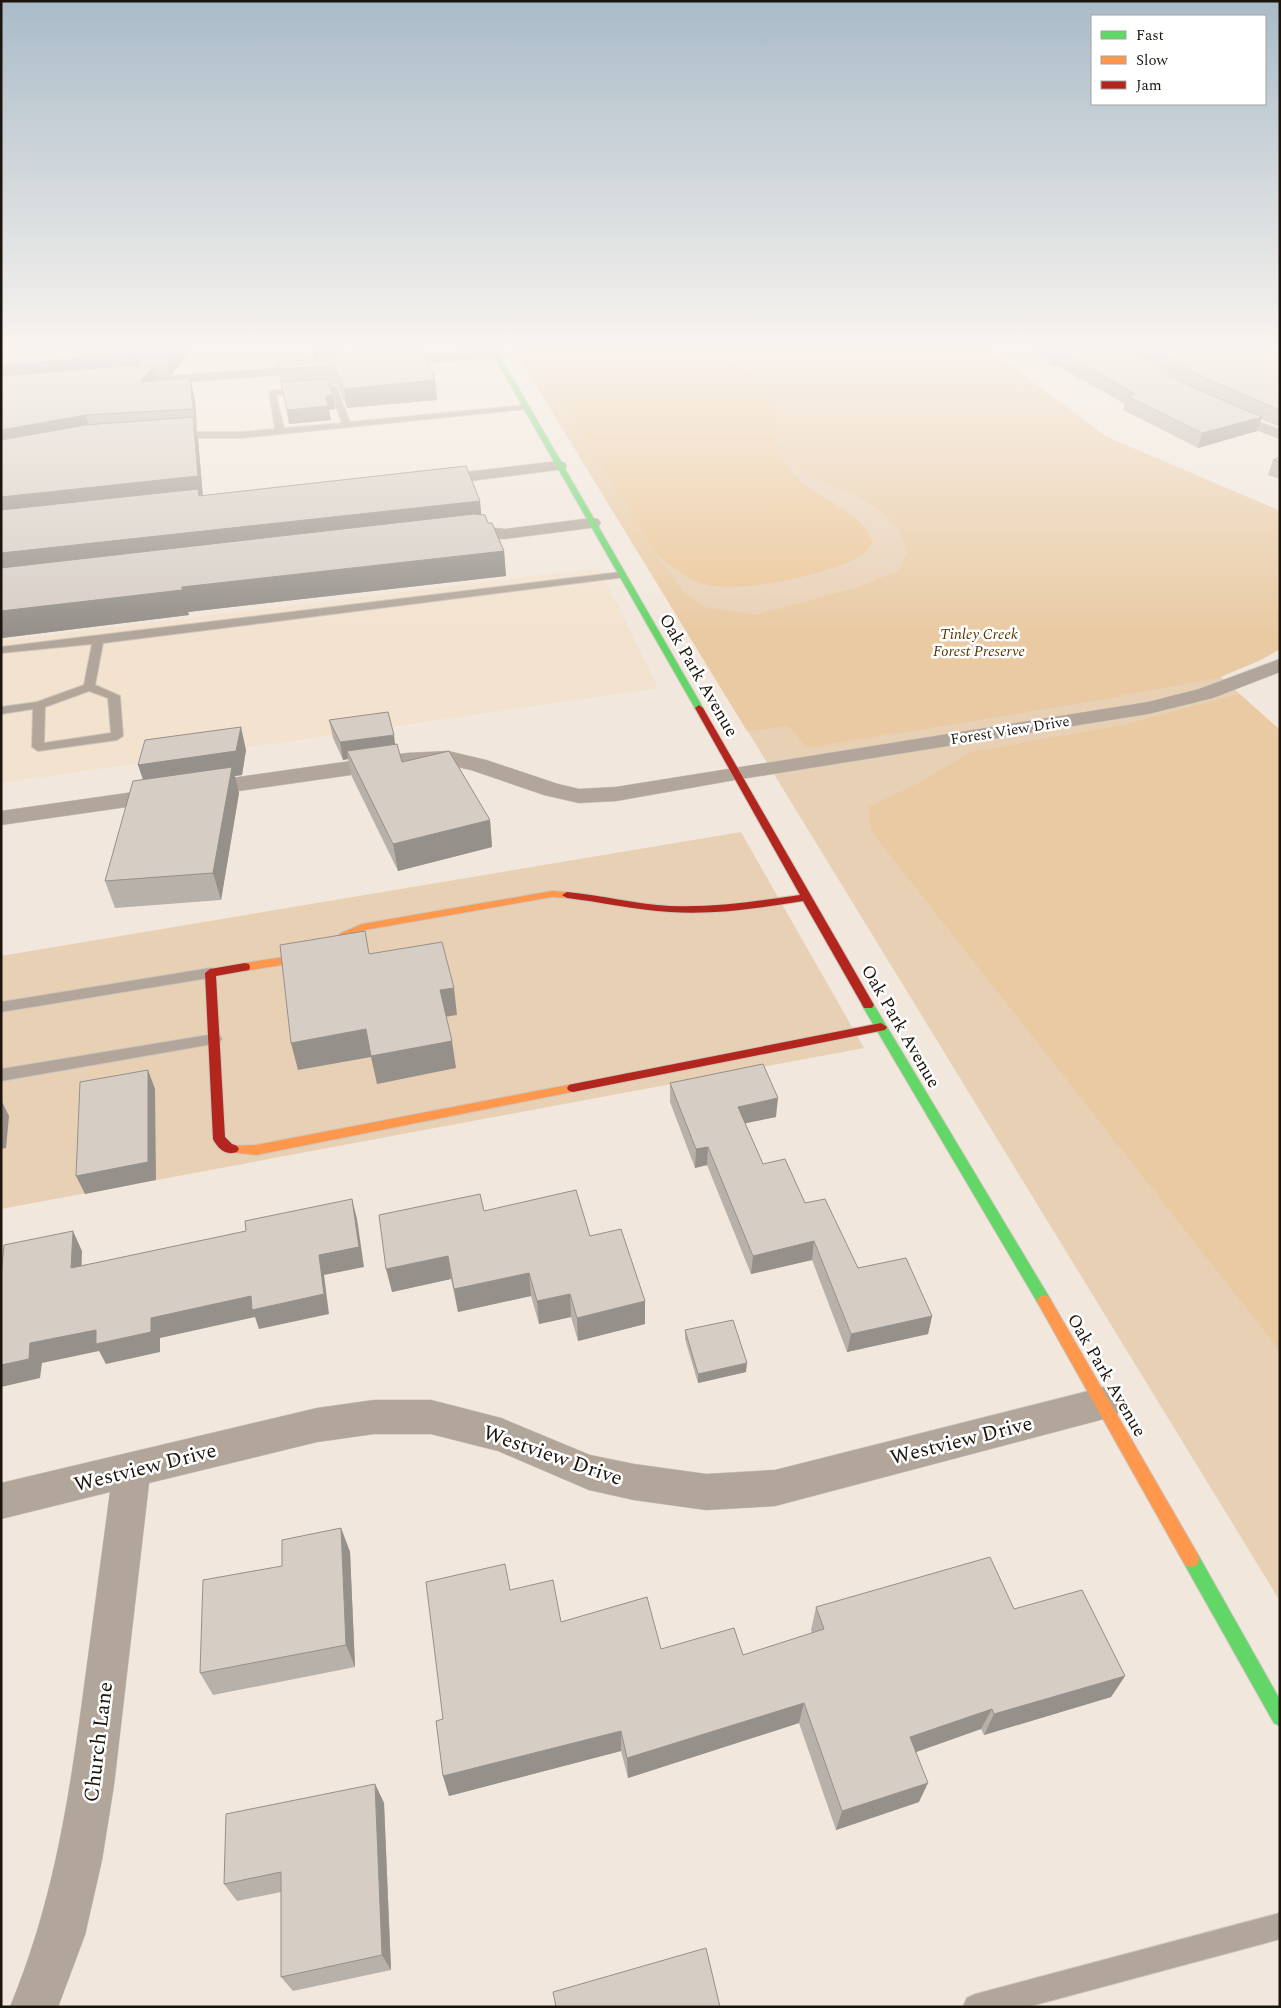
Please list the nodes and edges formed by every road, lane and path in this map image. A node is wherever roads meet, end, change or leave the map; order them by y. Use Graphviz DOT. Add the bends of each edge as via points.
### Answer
graph roads {
  1 [pos="547,445"];
  2 [pos="559,466"];
  3 [pos="415,483"];
  4 [pos="588,516"];
  5 [pos="446,535"];
  6 [pos="622,575"];
  7 [pos="98,640"];
  8 [pos="1,650"];
  9 [pos="1280,665"];
  10 [pos="89,687"];
  11 [pos="39,705"];
  12 [pos="1,710"];
  13 [pos="734,773"];
  14 [pos="1,818"];
  15 [pos="806,897"];
  16 [pos="210,972"];
  17 [pos="1,1007"];
  18 [pos="881,1027"];
  19 [pos="214,1039"];
  20 [pos="1,1075"];
  21 [pos="1104,1404"];
  22 [pos="132,1471"];
  23 [pos="1,1502"];
  24 [pos="1280,1717"];
  25 [pos="1280,1926"];
  26 [pos="34,2007"];
  27 [pos="976,2007"];
  1 -- 2 [label="street, Oak Park Avenue"];
  2 -- 3 [label="street"];
  2 -- 4 [label="street, Oak Park Avenue"];
  4 -- 5 [label="street" via="505,534 476,531"];
  4 -- 6 [label="street, Oak Park Avenue"];
  6 -- 7 [label="lane"];
  6 -- 13 [label="street, Oak Park Avenue"];
  7 -- 8 [label="lane"];
  7 -- 10 [label="lane"];
  9 -- 13 [label="street, Forest View Drive" via="1206,694 1148,708"];
  10 -- 11 [label="lane"];
  10 -- 11 [label="lane" via="114,696 117,736 38,747"];
  11 -- 12 [label="lane"];
  13 -- 14 [label="street, Forest View Drive" via="616,794 579,796 448,758 407,760"];
  13 -- 15 [label="street, Oak Park Avenue"];
  15 -- 16 [label="street" via="745,906 684,909 552,894 362,927 345,935 326,954"];
  15 -- 18 [label="street, Oak Park Avenue"];
  16 -- 17 [label="lane"];
  16 -- 19 [label="street"];
  18 -- 19 [label="street" via="256,1150 230,1149 219,1139"];
  18 -- 21 [label="street, Oak Park Avenue"];
  19 -- 20 [label="lane"];
  21 -- 22 [label="street, Westview Drive" via="775,1488 706,1492 634,1482 589,1472 501,1435 431,1418 374,1416 317,1425"];
  21 -- 24 [label="street, Oak Park Avenue"];
  22 -- 23 [label="street, Westview Drive"];
  22 -- 26 [label="street, Church Lane" via="89,1816 78,1876 51,1969"];
  25 -- 27 [label="lane"];
}
